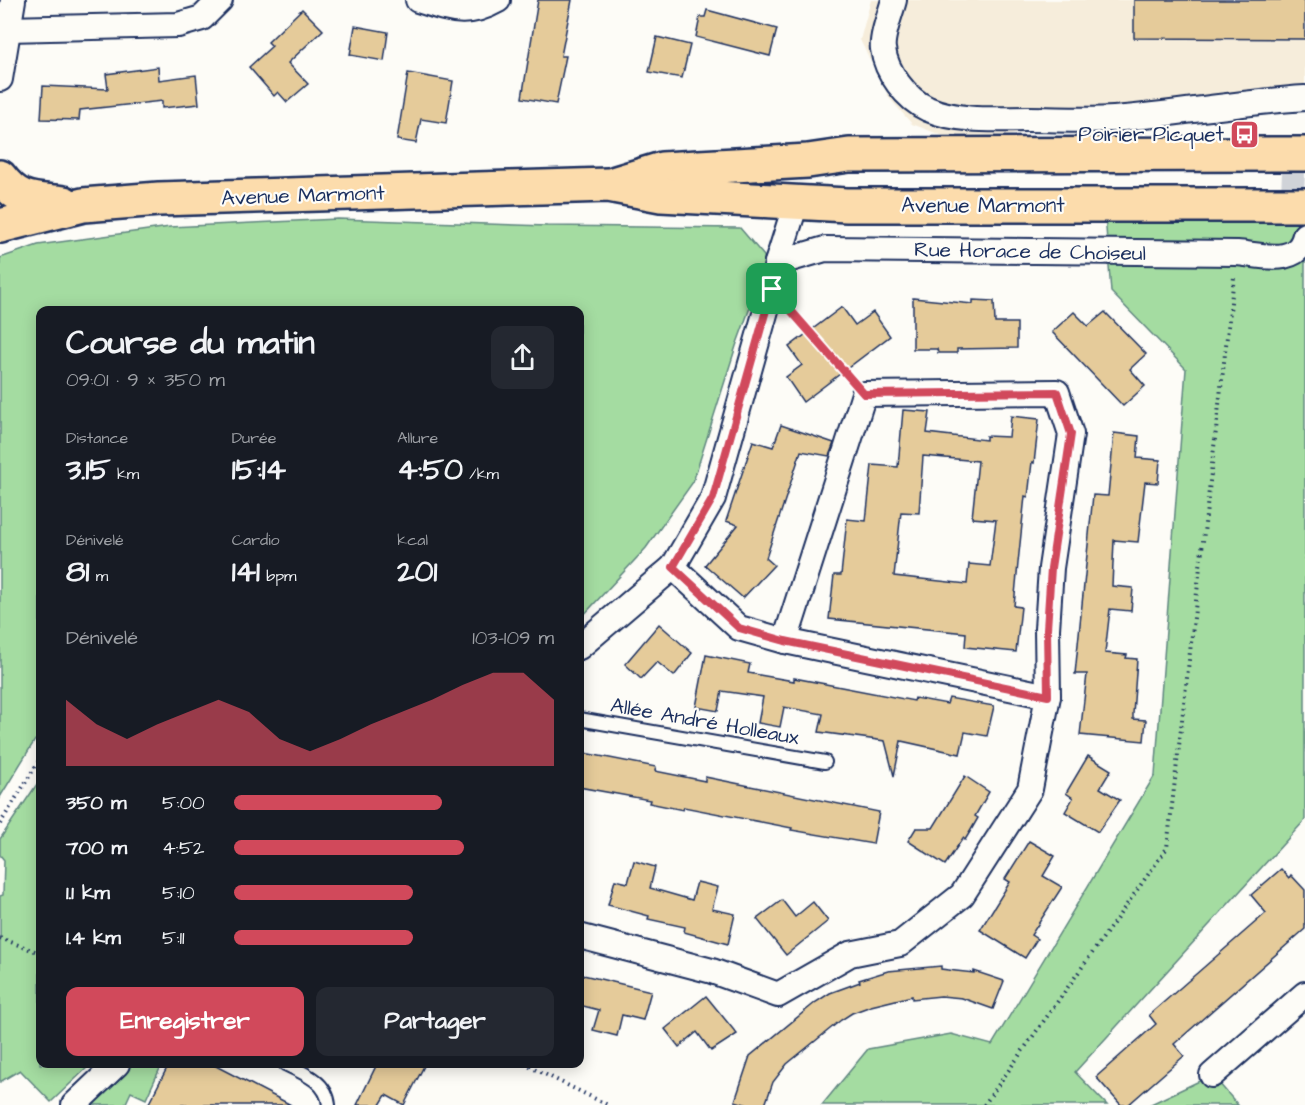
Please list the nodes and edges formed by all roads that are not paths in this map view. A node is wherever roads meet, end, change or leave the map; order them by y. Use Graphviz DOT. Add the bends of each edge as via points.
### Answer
graph roads {
  1 [pos="13,0"];
  2 [pos="220,0"];
  3 [pos="418,0"];
  4 [pos="498,0"];
  5 [pos="894,0"];
  6 [pos="7,29"];
  7 [pos="0,79"];
  8 [pos="1305,98"];
  9 [pos="0,177"];
  10 [pos="1293,180"];
  11 [pos="608,185"];
  12 [pos="662,195"];
  13 [pos="796,203"];
  14 [pos="83,205"];
  15 [pos="0,226"];
  16 [pos="1305,235"];
  17 [pos="777,263"];
  18 [pos="673,567"];
  19 [pos="785,641"];
  20 [pos="584,643"];
  21 [pos="1048,696"];
  22 [pos="584,720"];
  23 [pos="825,762"];
  24 [pos="584,937"];
  25 [pos="1305,994"];
  26 [pos="113,1068"];
  27 [pos="293,1068"];
  28 [pos="1212,1074"];
  29 [pos="74,1105"];
  30 [pos="329,1105"];
  1 -- 6 [label="street"];
  2 -- 6 [label="street" via="202,18 178,25"];
  3 -- 4 [label="street" via="458,12 482,9"];
  5 -- 8 [label="street" via="882,46 896,80 927,108 973,119 1113,119"];
  6 -- 7 [label="street"];
  9 -- 14 [label="main road" via="23,198"];
  10 -- 11 [label="main road, Avenue Marmont" via="849,156 662,169"];
  10 -- 12 [label="main road, Avenue Marmont" via="708,184"];
  10 -- 13 [label="main road, Avenue Marmont"];
  11 -- 12 [label="main road, Avenue Marmont"];
  11 -- 14 [label="main road, Avenue Marmont"];
  12 -- 13 [label="main road, Avenue Marmont"];
  13 -- 17 [label="street"];
  14 -- 15 [label="main road, Avenue Marmont"];
  16 -- 17 [label="street, Rue Horace de Choiseul" via="1304,241 1285,258 1237,253 825,249"];
  17 -- 18 [label="street" via="713,498"];
  18 -- 19 [label="street" via="739,628"];
  18 -- 20 [label="street"];
  19 -- 21 [label="street"];
  19 -- 21 [label="street" via="864,394 1057,392 1071,434 1051,568"];
  21 -- 24 [label="street" via="1030,789 962,895 900,944 850,954 778,995 711,971"];
  22 -- 23 [label="lane, Allée André Holleaux"];
  25 -- 28 [label="street"];
  26 -- 29 [label="street"];
  27 -- 30 [label="lane" via="314,1079 328,1094"];
}
